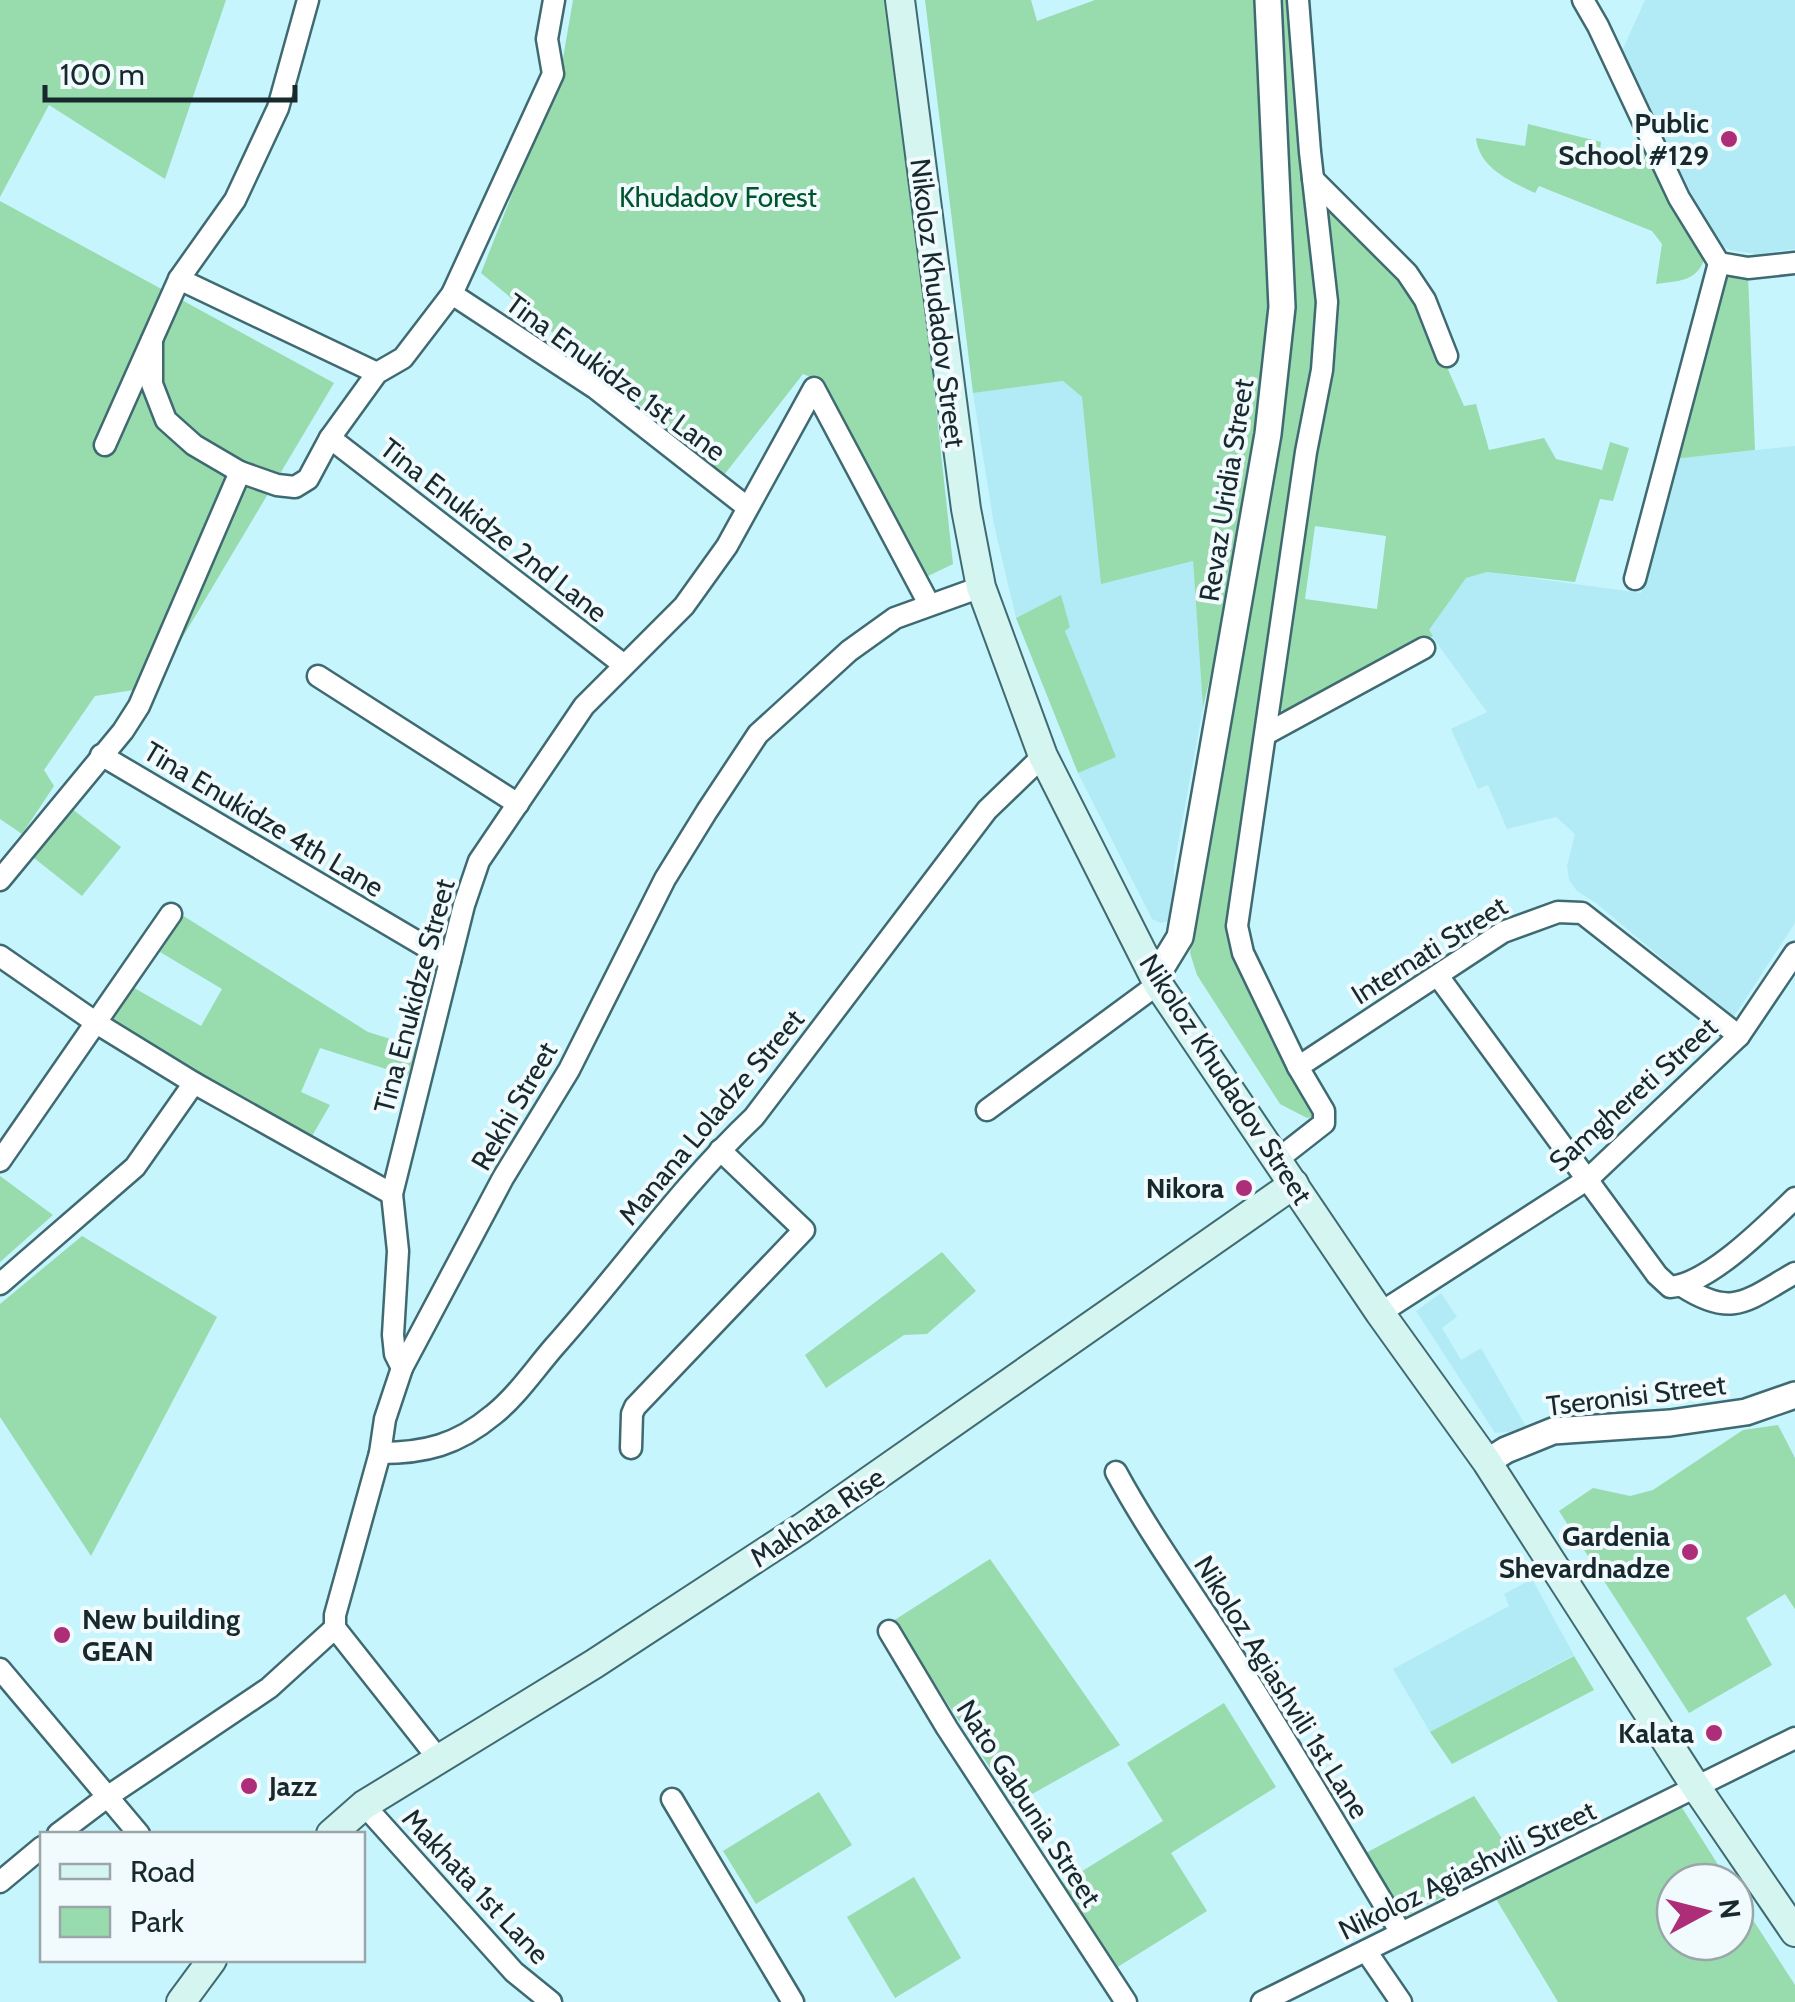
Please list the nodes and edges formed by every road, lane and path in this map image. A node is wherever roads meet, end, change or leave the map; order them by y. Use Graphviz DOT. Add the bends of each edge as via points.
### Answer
graph roads {
  1 [pos="308,0"];
  2 [pos="554,0"];
  3 [pos="900,0"];
  4 [pos="1268,0"];
  5 [pos="1298,0"];
  6 [pos="1583,0"];
  7 [pos="1313,179"];
  8 [pos="1718,263"];
  9 [pos="1795,263"];
  10 [pos="179,279"];
  11 [pos="452,294"];
  12 [pos="152,340"];
  13 [pos="1447,356"];
  14 [pos="376,373"];
  15 [pos="330,438"];
  16 [pos="106,444"];
  17 [pos="240,472"];
  18 [pos="746,507"];
  19 [pos="1636,579"];
  20 [pos="981,587"];
  21 [pos="929,604"];
  22 [pos="1424,648"];
  23 [pos="624,665"];
  24 [pos="318,676"];
  25 [pos="1266,734"];
  26 [pos="101,755"];
  27 [pos="1043,756"];
  28 [pos="518,804"];
  29 [pos="0,880"];
  30 [pos="172,914"];
  31 [pos="1795,953"];
  32 [pos="0,956"];
  33 [pos="450,962"];
  34 [pos="1438,976"];
  35 [pos="1157,981"];
  36 [pos="98,1024"];
  37 [pos="1739,1036"];
  38 [pos="1298,1067"];
  39 [pos="194,1083"];
  40 [pos="987,1110"];
  41 [pos="720,1150"];
  42 [pos="1278,1159"];
  43 [pos="0,1161"];
  44 [pos="1588,1180"];
  45 [pos="1294,1184"];
  46 [pos="392,1194"];
  47 [pos="1795,1198"];
  48 [pos="1795,1273"];
  49 [pos="0,1284"];
  50 [pos="1682,1286"];
  51 [pos="1380,1313"];
  52 [pos="402,1368"];
  53 [pos="1795,1395"];
  54 [pos="631,1448"];
  55 [pos="380,1453"];
  56 [pos="1487,1462"];
  57 [pos="1116,1472"];
  58 [pos="335,1628"];
  59 [pos="890,1631"];
  60 [pos="0,1669"];
  61 [pos="1795,1738"];
  62 [pos="437,1757"];
  63 [pos="1696,1786"];
  64 [pos="107,1797"];
  65 [pos="672,1799"];
  66 [pos="364,1804"];
  67 [pos="61,1832"];
  68 [pos="136,1832"];
  69 [pos="334,1832"];
  70 [pos="40,1849"];
  71 [pos="0,1882"];
  72 [pos="1400,1931"];
  73 [pos="1795,1932"];
  74 [pos="1366,1951"];
  75 [pos="210,1962"];
  76 [pos="180,2002"];
  77 [pos="550,2002"];
  78 [pos="794,2002"];
  79 [pos="1126,2002"];
  80 [pos="1262,2002"];
  81 [pos="1400,2002"];
  1 -- 10 [label="street" via="278,108 235,200"];
  2 -- 11 [label="street" via="547,38 553,74"];
  3 -- 20 [label="main road, Nikoloz Khudadov Street" via="954,431"];
  4 -- 35 [label="street, Revaz Uridia Street" via="1283,280 1268,434 1180,937"];
  5 -- 7 [label="street"];
  6 -- 8 [label="street" via="1679,198"];
  7 -- 13 [label="street" via="1406,273 1425,300"];
  7 -- 25 [label="street" via="1328,302 1324,353"];
  8 -- 9 [label="street"];
  8 -- 19 [label="street"];
  10 -- 12 [label="street"];
  10 -- 14 [label="street"];
  11 -- 14 [label="street" via="403,358"];
  11 -- 18 [label="street, Tina Enukidze 1st Lane" via="594,388"];
  12 -- 16 [label="street"];
  12 -- 17 [label="street" via="152,384 166,420"];
  14 -- 15 [label="street"];
  15 -- 17 [label="street" via="308,479 295,487"];
  15 -- 23 [label="street, Tina Enukidze 2nd Lane"];
  17 -- 26 [label="street" via="139,706"];
  18 -- 21 [label="street, Tina Enukidze Street" via="814,388"];
  18 -- 23 [label="street, Tina Enukidze Street" via="684,606"];
  20 -- 21 [label="street, Rekhi Street"];
  20 -- 27 [label="main road, Nikoloz Khudadov Street"];
  21 -- 52 [label="street, Rekhi Street" via="894,618 849,651 758,734 665,879 569,1070"];
  22 -- 25 [label="street"];
  23 -- 28 [label="street, Tina Enukidze Street" via="584,706"];
  24 -- 28 [label="street"];
  25 -- 38 [label="street" via="1236,926"];
  26 -- 29 [label="street"];
  26 -- 33 [label="street, Tina Enukidze 4th Lane"];
  27 -- 35 [label="main road, Nikoloz Khudadov Street"];
  27 -- 41 [label="street, Manana Loladze Street" via="988,810 754,1117"];
  28 -- 33 [label="street, Tina Enukidze Street" via="479,861"];
  30 -- 36 [label="street"];
  31 -- 37 [label="street, Samghereti Street"];
  32 -- 36 [label="street"];
  33 -- 46 [label="street, Tina Enukidze Street"];
  34 -- 37 [label="street, Internati Street" via="1503,932 1573,910"];
  34 -- 38 [label="street, Internati Street"];
  34 -- 44 [label="street"];
  35 -- 40 [label="street"];
  35 -- 42 [label="main road, Nikoloz Khudadov Street"];
  36 -- 39 [label="street"];
  36 -- 43 [label="street"];
  37 -- 44 [label="street, Samghereti Street"];
  38 -- 42 [label="street" via="1324,1111 1324,1123"];
  39 -- 46 [label="street"];
  39 -- 49 [label="street" via="135,1167"];
  41 -- 54 [label="street" via="804,1230 635,1406"];
  41 -- 55 [label="street, Manana Loladze Street" via="494,1414 444,1444"];
  42 -- 45 [label="main road, Nikoloz Khudadov Street"];
  44 -- 50 [label="street" via="1657,1276 1670,1287"];
  44 -- 51 [label="street, Samghereti Street"];
  45 -- 51 [label="main road, Nikoloz Khudadov Street"];
  45 -- 62 [label="main road, Makhata Rise" via="802,1528"];
  46 -- 52 [label="street, Tina Enukidze Street" via="398,1251 392,1335"];
  47 -- 50 [label="street"];
  48 -- 50 [label="street" via="1729,1305 1703,1300"];
  51 -- 56 [label="main road, Nikoloz Khudadov Street"];
  52 -- 55 [label="street, Rekhi Street"];
  53 -- 56 [label="street, Tseronisi Street" via="1746,1412 1553,1431"];
  55 -- 58 [label="street, Rekhi Street"];
  56 -- 63 [label="main road, Nikoloz Khudadov Street"];
  57 -- 72 [label="street, Nikoloz Agiashvili 1st Lane"];
  58 -- 62 [label="street"];
  58 -- 64 [label="street" via="259,1696"];
  59 -- 79 [label="street, Nato Gabunia Street"];
  60 -- 64 [label="street"];
  61 -- 63 [label="street, Nikoloz Agiashvili Street"];
  62 -- 66 [label="main road, Makhata Rise"];
  63 -- 72 [label="street, Nikoloz Agiashvili Street"];
  63 -- 73 [label="main road, Nikoloz Khudadov Street"];
  64 -- 67 [label="street"];
  64 -- 68 [label="street"];
  65 -- 78 [label="street"];
  66 -- 69 [label="main road, Makhata Rise"];
  66 -- 77 [label="street, Makhata 1st Lane" via="514,1972"];
  70 -- 71 [label="street"];
  72 -- 74 [label="street, Nikoloz Agiashvili Street"];
  74 -- 80 [label="street, Nikoloz Agiashvili Street"];
  74 -- 81 [label="street"];
  75 -- 76 [label="main road"];
}
